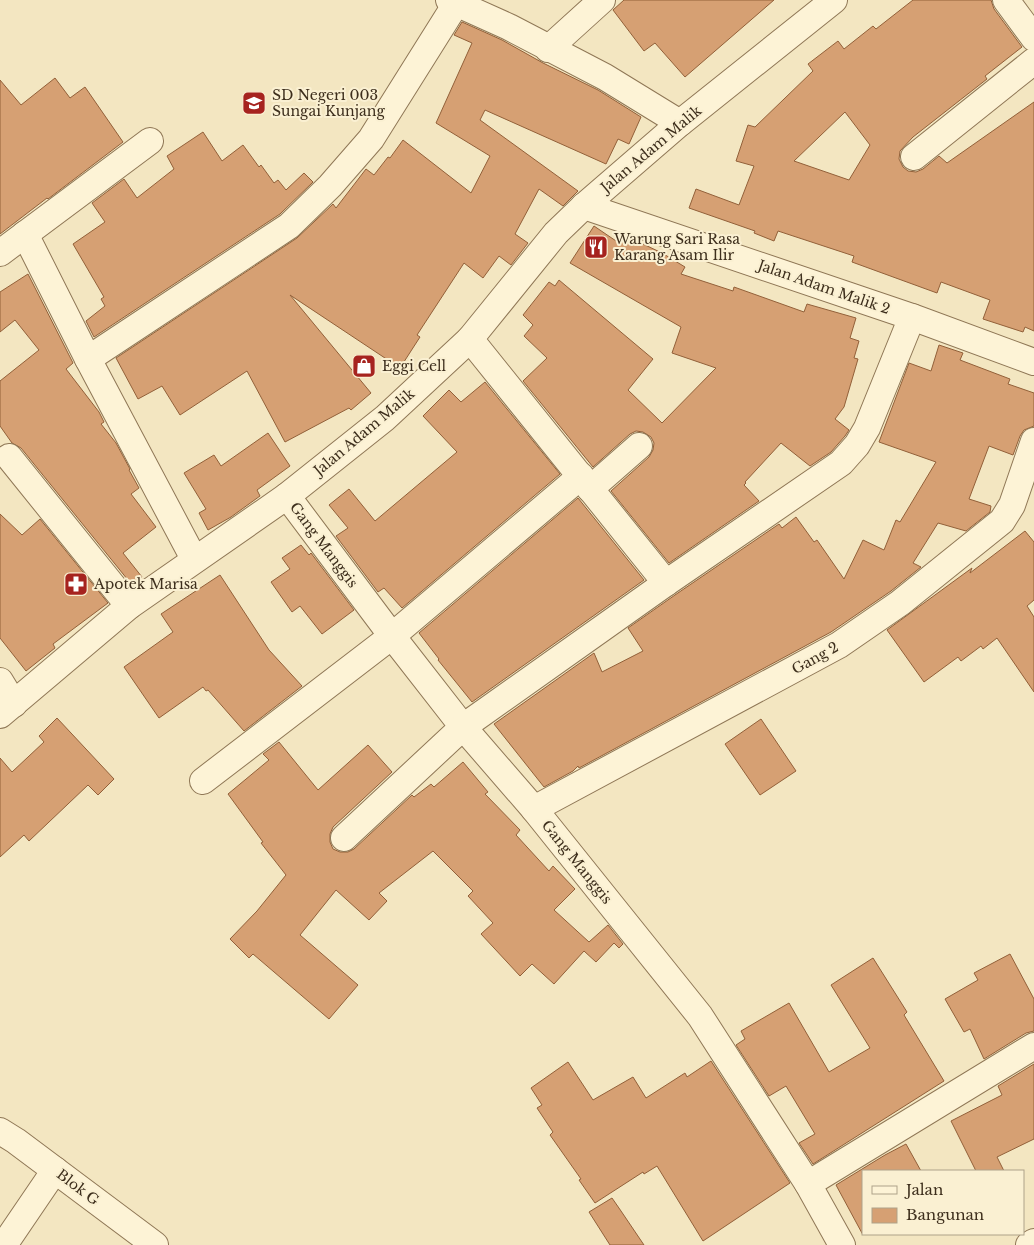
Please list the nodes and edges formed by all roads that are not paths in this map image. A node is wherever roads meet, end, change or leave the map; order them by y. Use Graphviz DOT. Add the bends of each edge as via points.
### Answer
graph roads {
  1 [pos="602,0"];
  2 [pos="834,0"];
  3 [pos="1006,0"];
  4 [pos="453,1"];
  5 [pos="1034,38"];
  6 [pos="548,49"];
  7 [pos="1034,61"];
  8 [pos="680,123"];
  9 [pos="150,141"];
  10 [pos="914,157"];
  11 [pos="584,206"];
  12 [pos="25,234"];
  13 [pos="0,252"];
  14 [pos="912,317"];
  15 [pos="470,339"];
  16 [pos="88,359"];
  17 [pos="1034,362"];
  18 [pos="1034,441"];
  19 [pos="639,446"];
  20 [pos="9,457"];
  21 [pos="586,483"];
  22 [pos="287,496"];
  23 [pos="194,559"];
  24 [pos="666,583"];
  25 [pos="129,606"];
  26 [pos="392,636"];
  27 [pos="0,681"];
  28 [pos="7,709"];
  29 [pos="464,727"];
  30 [pos="203,781"];
  31 [pos="534,809"];
  32 [pos="344,838"];
  33 [pos="1034,1046"];
  34 [pos="0,1131"];
  35 [pos="55,1170"];
  36 [pos="808,1184"];
  37 [pos="1034,1242"];
  38 [pos="4,1245"];
  39 [pos="155,1245"];
  40 [pos="842,1245"];
  41 [pos="1028,1245"];
  1 -- 6 [label="street"];
  2 -- 8 [label="street, Jalan Adam Malik"];
  3 -- 5 [label="street"];
  4 -- 6 [label="street"];
  4 -- 16 [label="street" via="371,139 310,206 289,226"];
  6 -- 8 [label="street" via="605,77"];
  7 -- 10 [label="street"];
  8 -- 11 [label="street, Jalan Adam Malik"];
  9 -- 12 [label="street"];
  11 -- 14 [label="street, Jalan Adam Malik 2"];
  11 -- 15 [label="street, Jalan Adam Malik" via="556,233"];
  12 -- 13 [label="street"];
  12 -- 16 [label="street"];
  14 -- 17 [label="street, Jalan Adam Malik 2"];
  14 -- 24 [label="street" via="867,428 841,463"];
  15 -- 21 [label="street"];
  15 -- 22 [label="street, Jalan Adam Malik" via="385,418"];
  16 -- 23 [label="street"];
  18 -- 31 [label="street, Gang 2" via="1012,505 1002,521 900,603 840,645"];
  19 -- 21 [label="street"];
  20 -- 25 [label="street"];
  21 -- 24 [label="street"];
  21 -- 26 [label="street"];
  22 -- 23 [label="street, Jalan Adam Malik"];
  22 -- 26 [label="street, Gang Manggis"];
  23 -- 25 [label="street, Jalan Adam Malik"];
  24 -- 29 [label="street"];
  25 -- 28 [label="street, Jalan Adam Malik"];
  26 -- 29 [label="street, Gang Manggis"];
  26 -- 30 [label="street"];
  27 -- 28 [label="street"];
  29 -- 31 [label="street, Gang Manggis"];
  29 -- 32 [label="street"];
  31 -- 36 [label="street, Gang Manggis" via="700,1016"];
  33 -- 36 [label="street"];
  34 -- 35 [label="street, Blok G"];
  35 -- 38 [label="street"];
  35 -- 39 [label="street, Blok G"];
  36 -- 40 [label="street, Gang Manggis"];
  37 -- 41 [label="street"];
}
